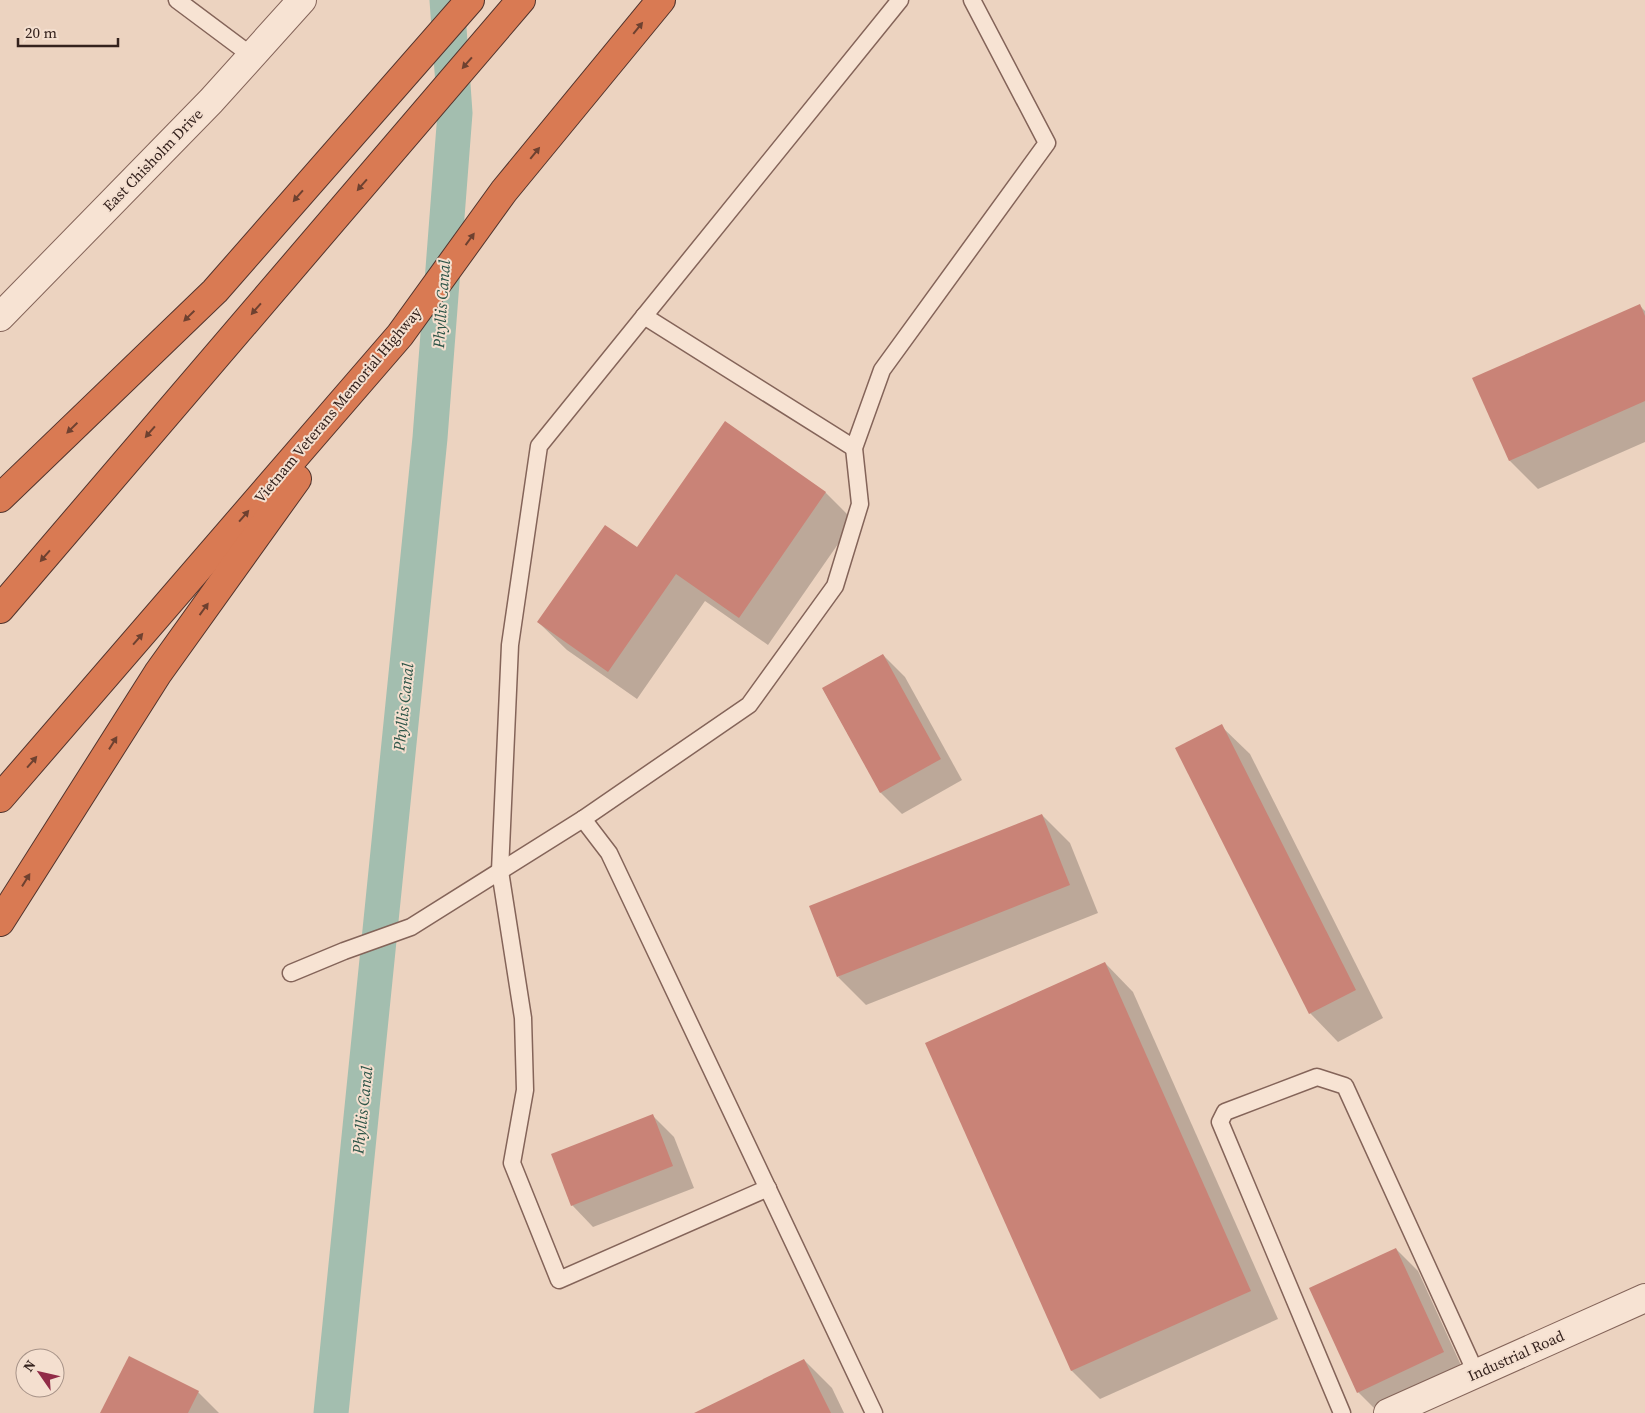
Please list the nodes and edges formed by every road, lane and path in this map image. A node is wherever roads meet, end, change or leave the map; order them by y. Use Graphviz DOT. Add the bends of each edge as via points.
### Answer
graph roads {
  1 [pos="176,0"];
  2 [pos="302,0"];
  3 [pos="470,0"];
  4 [pos="521,0"];
  5 [pos="661,0"];
  6 [pos="900,0"];
  7 [pos="972,0"];
  8 [pos="252,56"];
  9 [pos="644,316"];
  10 [pos="0,317"];
  11 [pos="400,335"];
  12 [pos="854,448"];
  13 [pos="0,498"];
  14 [pos="0,609"];
  15 [pos="0,798"];
  16 [pos="583,819"];
  17 [pos="500,871"];
  18 [pos="0,922"];
  19 [pos="291,973"];
  20 [pos="768,1188"];
  21 [pos="1645,1298"];
  22 [pos="1476,1373"];
  23 [pos="874,1413"];
  24 [pos="1342,1413"];
  25 [pos="1388,1413"];
  1 -- 8 [label="lane"];
  2 -- 8 [label="street, East Chisholm Drive"];
  3 -- 13 [label="highway, one-way" via="215,290"];
  4 -- 14 [label="highway, one-way"];
  11 -- 5 [label="highway, Vietnam Veterans Memorial Highway, one-way" via="504,191"];
  6 -- 9 [label="lane"];
  7 -- 12 [label="lane" via="1047,142 882,370"];
  8 -- 10 [label="street, East Chisholm Drive"];
  9 -- 12 [label="lane"];
  9 -- 17 [label="lane" via="539,446 510,645"];
  15 -- 11 [label="highway, Vietnam Veterans Memorial Highway, one-way"];
  18 -- 11 [label="highway, one-way" via="158,673"];
  12 -- 16 [label="lane" via="860,504 835,586 749,705"];
  16 -- 17 [label="lane"];
  16 -- 20 [label="lane" via="609,853"];
  17 -- 19 [label="lane" via="411,927"];
  17 -- 20 [label="lane" via="523,1018 525,1090 512,1163 559,1280"];
  20 -- 23 [label="lane"];
  21 -- 22 [label="street, Industrial Road"];
  22 -- 24 [label="lane" via="1345,1086 1317,1077 1225,1112 1220,1122"];
  22 -- 25 [label="street, Industrial Road"];
}
